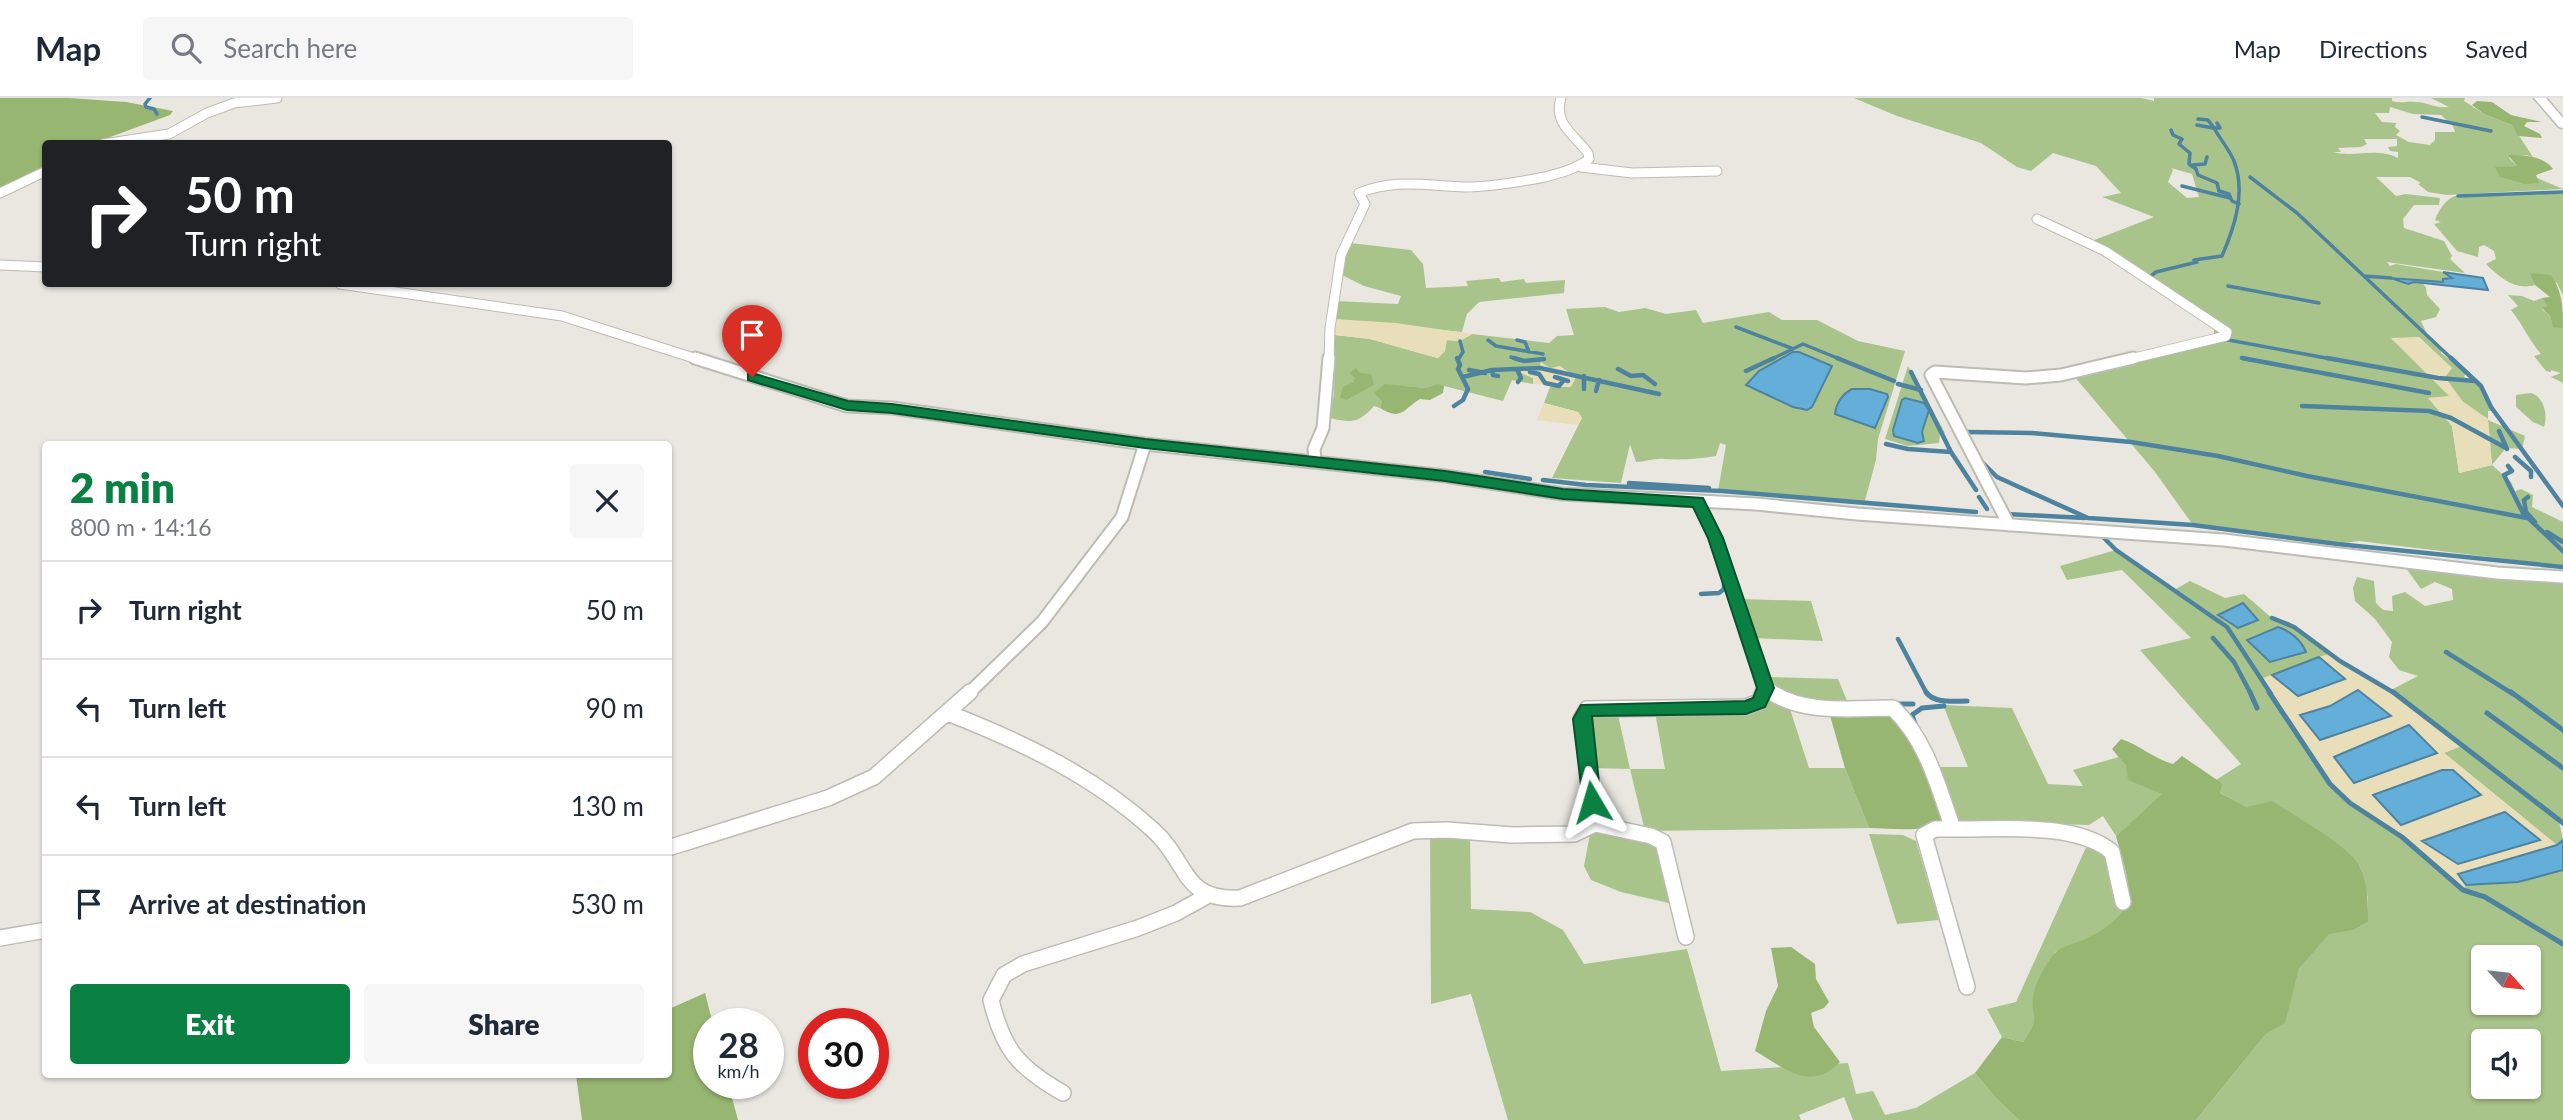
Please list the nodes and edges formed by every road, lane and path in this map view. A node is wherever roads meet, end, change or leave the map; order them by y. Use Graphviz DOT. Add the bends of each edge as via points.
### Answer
graph roads {
  1 [pos="278,98"];
  2 [pos="1561,98"];
  3 [pos="2540,98"];
  4 [pos="2563,125"];
  5 [pos="111,140"];
  6 [pos="1581,167"];
  7 [pos="1717,171"];
  8 [pos="42,173"];
  9 [pos="0,193"];
  10 [pos="2037,219"];
  11 [pos="0,265"];
  12 [pos="42,267"];
  13 [pos="361,287"];
  14 [pos="1145,443"];
  15 [pos="1315,460"];
  16 [pos="1698,502"];
  17 [pos="2009,525"];
  18 [pos="2563,577"];
  19 [pos="1765,688"];
  20 [pos="948,713"];
  21 [pos="1595,824"];
  22 [pos="1953,829"];
  23 [pos="672,847"];
  24 [pos="1205,897"];
  25 [pos="2123,902"];
  26 [pos="42,931"];
  27 [pos="0,937"];
  28 [pos="1686,937"];
  29 [pos="1967,987"];
  30 [pos="1063,1093"];
  1 -- 5 [label="street" via="234,103 169,134"];
  2 -- 6 [label="street" via="1559,122 1588,153 1589,159"];
  3 -- 4 [label="main road"];
  6 -- 7 [label="street" via="1609,172"];
  6 -- 15 [label="street" via="1479,187 1396,183 1359,193 1365,204 1341,255 1330,328 1328,391"];
  8 -- 9 [label="street"];
  10 -- 17 [label="street" via="2105,251 2227,332 2226,336 2061,375 1931,375"];
  11 -- 12 [label="street"];
  13 -- 14 [label="street" via="562,316 847,405"];
  14 -- 15 [label="street"];
  14 -- 20 [label="street" via="1122,517 1042,622"];
  15 -- 16 [label="street" via="1563,494"];
  16 -- 17 [label="street"];
  16 -- 19 [label="street" via="1716,538"];
  17 -- 18 [label="street" via="2224,540"];
  19 -- 21 [label="street" via="1759,702 1746,707 1587,709 1581,719"];
  19 -- 22 [label="street" via="1804,707 1893,708 1904,716 1916,733"];
  20 -- 23 [label="street" via="874,777 847,792"];
  20 -- 24 [label="street" via="1039,750 1101,789 1165,841"];
  21 -- 24 [label="street" via="1574,834 1413,831 1240,898 1221,901"];
  21 -- 28 [label="street" via="1663,842"];
  22 -- 25 [label="street" via="2041,832 2097,840 2112,852"];
  22 -- 29 [label="street" via="1935,829 1924,835"];
  24 -- 30 [label="street" via="1138,928 1023,964 1004,975 991,1000 996,1024 1013,1058 1034,1077"];
  26 -- 27 [label="street"];
}
